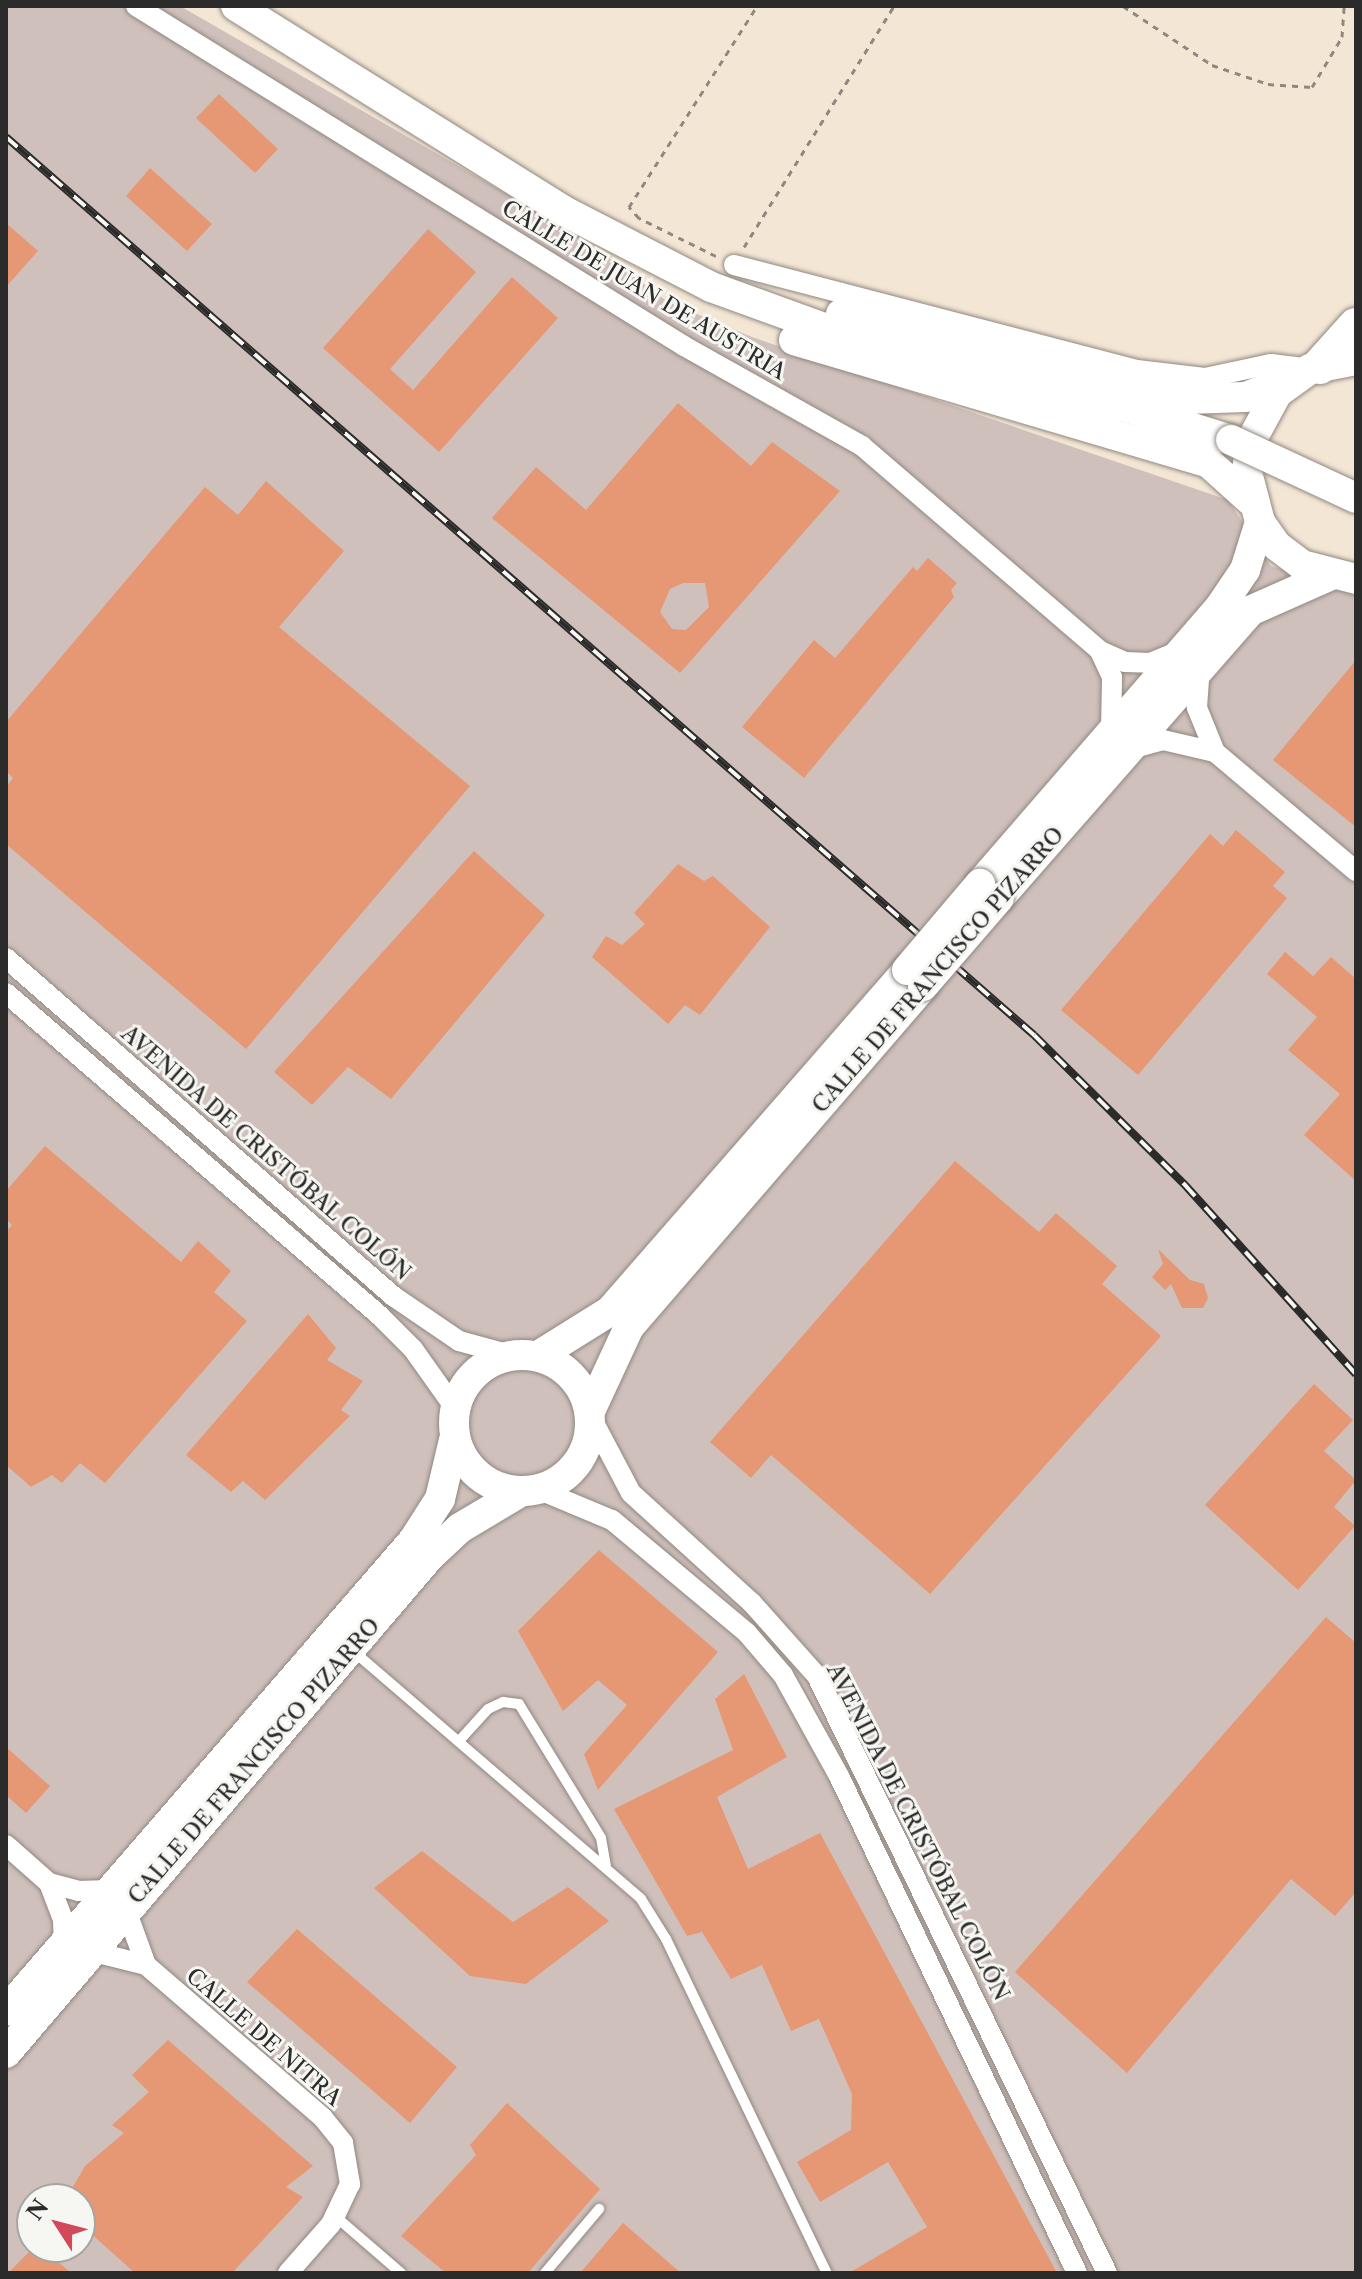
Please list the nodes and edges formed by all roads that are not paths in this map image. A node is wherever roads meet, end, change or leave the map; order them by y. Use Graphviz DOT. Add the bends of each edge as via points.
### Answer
graph roads {
  1 [pos="136,6"];
  2 [pos="236,6"];
  3 [pos="477,157"];
  4 [pos="649,257"];
  5 [pos="734,265"];
  6 [pos="1356,326"];
  7 [pos="1356,360"];
  8 [pos="1243,372"];
  9 [pos="1294,379"];
  10 [pos="1356,498"];
  11 [pos="1255,512"];
  12 [pos="1343,578"];
  13 [pos="1100,651"];
  14 [pos="1192,658"];
  15 [pos="1119,741"];
  16 [pos="1215,752"];
  17 [pos="1356,871"];
  18 [pos="6,958"];
  19 [pos="915,978"];
  20 [pos="6,993"];
  21 [pos="524,1355"];
  22 [pos="455,1408"];
  23 [pos="592,1415"];
  24 [pos="454,1440"];
  25 [pos="528,1490"];
  26 [pos="350,1649"];
  27 [pos="459,1741"];
  28 [pos="6,1845"];
  29 [pos="606,1866"];
  30 [pos="49,1883"];
  31 [pos="118,1900"];
  32 [pos="77,1947"];
  33 [pos="146,1965"];
  34 [pos="6,2011"];
  35 [pos="6,2053"];
  36 [pos="599,2209"];
  37 [pos="335,2216"];
  38 [pos="288,2273"];
  39 [pos="401,2273"];
  40 [pos="545,2273"];
  41 [pos="827,2273"];
  42 [pos="1077,2273"];
  43 [pos="1107,2273"];
  1 -- 13 [label="street, CALLE DE JUAN DE AUSTRIA" via="684,346 862,446"];
  2 -- 3 [label="main road"];
  3 -- 4 [label="main road"];
  3 -- 11 [label="main road" via="532,211 713,308 850,359 1209,463"];
  4 -- 9 [label="main road" via="708,270 809,306 1147,391 1213,401 1245,397"];
  4 -- 10 [label="main road, bridge" via="752,303 835,332 1122,406 1231,440"];
  5 -- 8 [label="street" via="1137,370 1205,378"];
  6 -- 9 [label="highway"];
  7 -- 9 [label="main road"];
  8 -- 9 [label="street"];
  8 -- 9 [label="street" via="1271,364"];
  9 -- 11 [label="main road" via="1250,443 1247,472"];
  11 -- 12 [label="main road" via="1289,556"];
  11 -- 14 [label="main road, CALLE DE FRANCISCO PIZARRO" via="1254,551"];
  12 -- 14 [label="main road, CALLE DE FRANCISCO PIZARRO" via="1250,611"];
  13 -- 14 [label="street" via="1125,662"];
  13 -- 15 [label="street" via="1112,677"];
  14 -- 15 [label="main road, CALLE DE FRANCISCO PIZARRO"];
  14 -- 16 [label="street" via="1197,708"];
  15 -- 16 [label="street" via="1163,740"];
  15 -- 19 [label="main road, CALLE DE FRANCISCO PIZARRO, bridge"];
  16 -- 17 [label="street"];
  18 -- 21 [label="street, AVENIDA DE CRISTÓBAL COLÓN" via="393,1296 459,1341"];
  19 -- 21 [label="main road, CALLE DE FRANCISCO PIZARRO" via="610,1311"];
  19 -- 23 [label="main road, CALLE DE FRANCISCO PIZARRO" via="629,1327"];
  20 -- 22 [label="street" via="380,1316 413,1349"];
  21 -- 22 [label="main road" via="480,1372"];
  21 -- 23 [label="main road" via="569,1374"];
  22 -- 24 [label="main road"];
  23 -- 25 [label="main road" via="584,1452 573,1465"];
  23 -- 43 [label="street, AVENIDA DE CRISTÓBAL COLÓN" via="631,1493 752,1603 817,1676"];
  24 -- 25 [label="main road" via="476,1473 490,1483"];
  24 -- 31 [label="main road, CALLE DE FRANCISCO PIZARRO" via="440,1499 413,1541"];
  25 -- 26 [label="main road, CALLE DE FRANCISCO PIZARRO" via="443,1541"];
  25 -- 42 [label="street, AVENIDA DE CRISTÓBAL COLÓN" via="612,1520 747,1633 783,1675 839,1776"];
  26 -- 27 [label="lane"];
  26 -- 31 [label="main road, CALLE DE FRANCISCO PIZARRO"];
  27 -- 29 [label="lane"];
  27 -- 29 [label="lane" via="488,1709 503,1702 519,1704 601,1838"];
  28 -- 30 [label="street"];
  29 -- 41 [label="lane" via="641,1899 666,1939"];
  30 -- 31 [label="street"];
  30 -- 32 [label="street"];
  31 -- 32 [label="main road, CALLE DE FRANCISCO PIZARRO"];
  31 -- 33 [label="street, CALLE DE NITRA"];
  32 -- 33 [label="street, CALLE DE NITRA"];
  32 -- 34 [label="main road, CALLE DE FRANCISCO PIZARRO"];
  32 -- 35 [label="main road, CALLE DE FRANCISCO PIZARRO"];
  33 -- 37 [label="street, CALLE DE NITRA" via="323,2118 343,2143 350,2184"];
  36 -- 40 [label="lane"];
  37 -- 38 [label="street, CALLE DE NITRA"];
  37 -- 39 [label="lane"];
}
